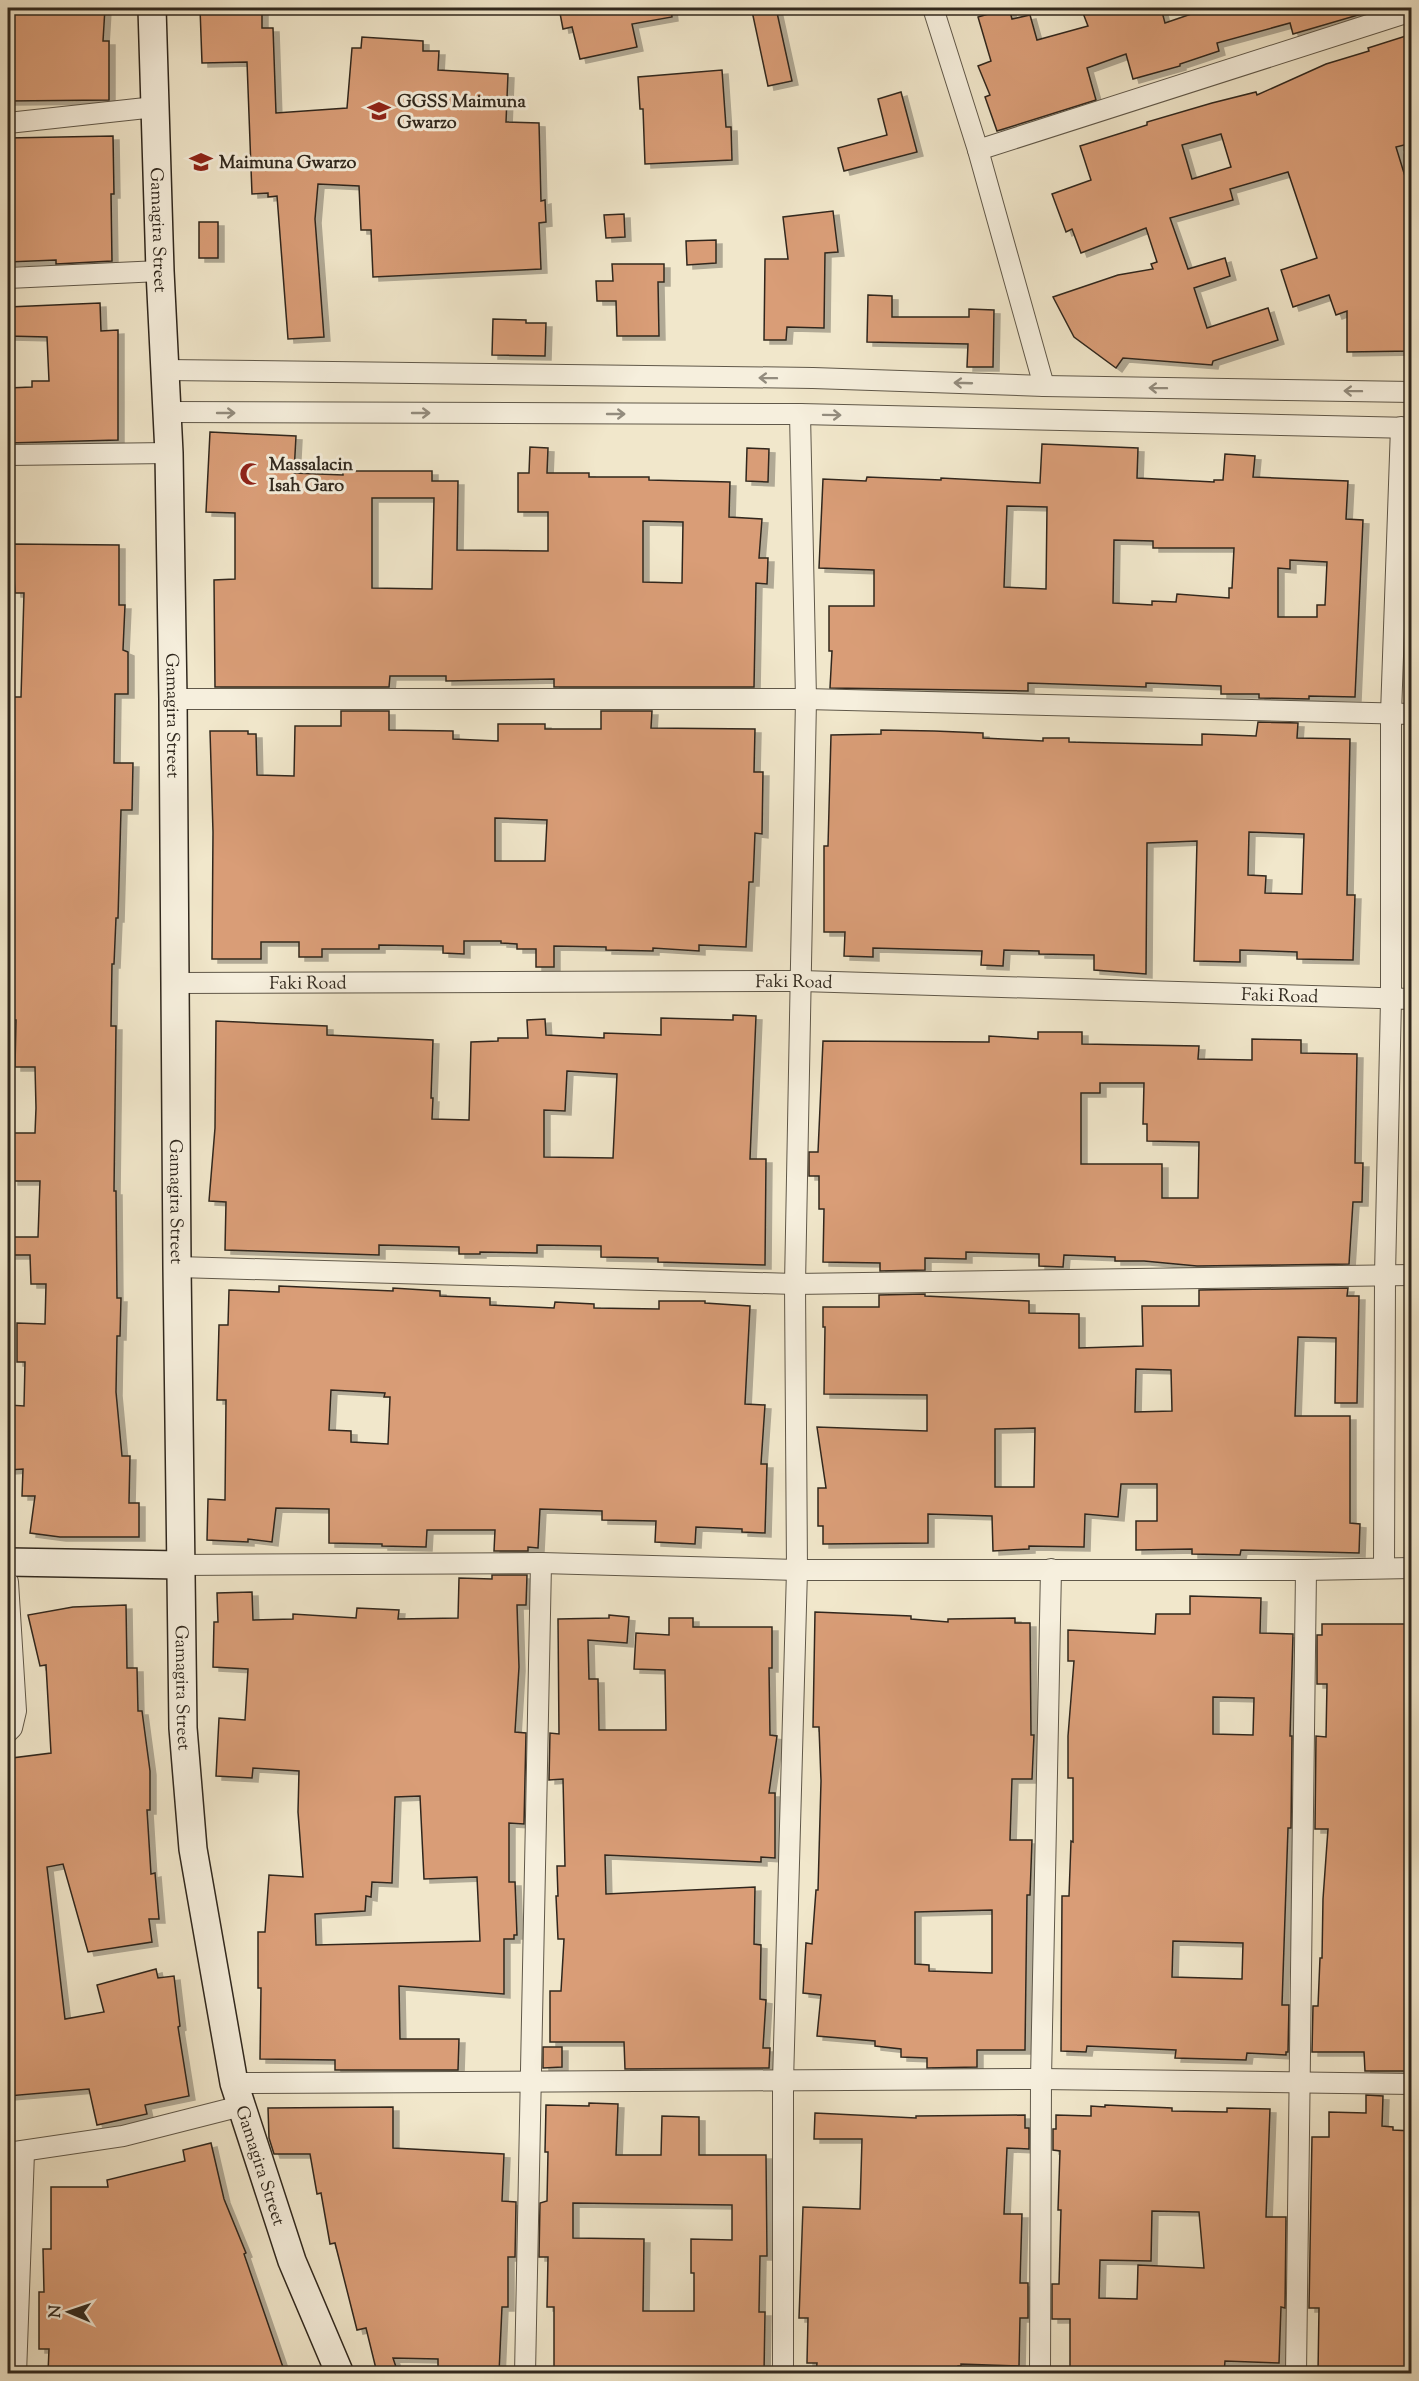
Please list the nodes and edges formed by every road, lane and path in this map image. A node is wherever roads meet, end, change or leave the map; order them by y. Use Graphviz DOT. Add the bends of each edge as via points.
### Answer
graph roads {
  1 [pos="152,8"];
  2 [pos="933,8"];
  3 [pos="1412,11"];
  4 [pos="155,107"];
  5 [pos="8,123"];
  6 [pos="978,150"];
  7 [pos="160,271"];
  8 [pos="8,278"];
  9 [pos="166,370"];
  10 [pos="1044,386"];
  11 [pos="1247,389"];
  12 [pos="1412,392"];
  13 [pos="168,412"];
  14 [pos="800,414"];
  15 [pos="1246,423"];
  16 [pos="1406,427"];
  17 [pos="169,453"];
  18 [pos="8,455"];
  19 [pos="174,699"];
  20 [pos="806,699"];
  21 [pos="1391,714"];
  22 [pos="1412,714"];
  23 [pos="801,981"];
  24 [pos="176,983"];
  25 [pos="1412,999"];
  26 [pos="1391,1000"];
  27 [pos="177,1267"];
  28 [pos="1386,1275"];
  29 [pos="1412,1275"];
  30 [pos="795,1284"];
  31 [pos="8,1562"];
  32 [pos="541,1563"];
  33 [pos="180,1565"];
  34 [pos="1384,1568"];
  35 [pos="1412,1568"];
  36 [pos="1052,1569"];
  37 [pos="797,1570"];
  38 [pos="1306,1570"];
  39 [pos="8,1582"];
  40 [pos="8,1732"];
  41 [pos="1041,2079"];
  42 [pos="783,2082"];
  43 [pos="532,2083"];
  44 [pos="1299,2083"];
  45 [pos="1412,2084"];
  46 [pos="238,2095"];
  47 [pos="16,2152"];
  48 [pos="16,2373"];
  49 [pos="340,2373"];
  50 [pos="525,2373"];
  51 [pos="783,2373"];
  52 [pos="1040,2373"];
  53 [pos="1296,2373"];
  1 -- 4 [label="street, Gamagira Street"];
  2 -- 6 [label="street"];
  3 -- 6 [label="street"];
  4 -- 5 [label="street"];
  4 -- 7 [label="street, Gamagira Street"];
  6 -- 10 [label="street"];
  7 -- 8 [label="street"];
  7 -- 9 [label="street, Gamagira Street"];
  10 -- 9 [label="street, one-way" via="813,378"];
  9 -- 13 [label="street, Gamagira Street"];
  11 -- 10 [label="street, one-way"];
  12 -- 11 [label="street, one-way"];
  11 -- 15 [label="street"];
  13 -- 14 [label="street, one-way"];
  13 -- 17 [label="street, Gamagira Street"];
  14 -- 15 [label="street, one-way"];
  14 -- 20 [label="street"];
  15 -- 16 [label="street"];
  16 -- 21 [label="street"];
  17 -- 18 [label="street"];
  17 -- 19 [label="street, Gamagira Street"];
  19 -- 20 [label="street"];
  19 -- 24 [label="street, Gamagira Street"];
  20 -- 21 [label="street"];
  20 -- 23 [label="street"];
  21 -- 22 [label="street"];
  21 -- 26 [label="street"];
  23 -- 24 [label="street, Faki Road"];
  23 -- 26 [label="street, Faki Road"];
  23 -- 30 [label="street"];
  24 -- 27 [label="street, Gamagira Street"];
  25 -- 26 [label="street, Faki Road"];
  26 -- 28 [label="street"];
  27 -- 30 [label="street"];
  27 -- 33 [label="street, Gamagira Street"];
  28 -- 29 [label="street"];
  28 -- 30 [label="street"];
  28 -- 34 [label="street"];
  30 -- 37 [label="street"];
  31 -- 33 [label="street"];
  32 -- 33 [label="street"];
  32 -- 37 [label="street"];
  32 -- 43 [label="street"];
  33 -- 46 [label="street, Gamagira Street" via="183,1728 193,1850"];
  34 -- 35 [label="street"];
  34 -- 38 [label="street"];
  36 -- 37 [label="street"];
  36 -- 38 [label="street"];
  36 -- 41 [label="street"];
  37 -- 42 [label="street"];
  38 -- 44 [label="street"];
  39 -- 40 [label="street" via="16,1711"];
  41 -- 42 [label="street"];
  41 -- 44 [label="street"];
  41 -- 52 [label="street"];
  42 -- 43 [label="street"];
  42 -- 51 [label="street"];
  43 -- 46 [label="street"];
  43 -- 50 [label="street"];
  44 -- 45 [label="street"];
  44 -- 53 [label="street"];
  46 -- 47 [label="street" via="123,2136"];
  46 -- 49 [label="street, Gamagira Street" via="292,2261"];
  47 -- 48 [label="street"];
}
